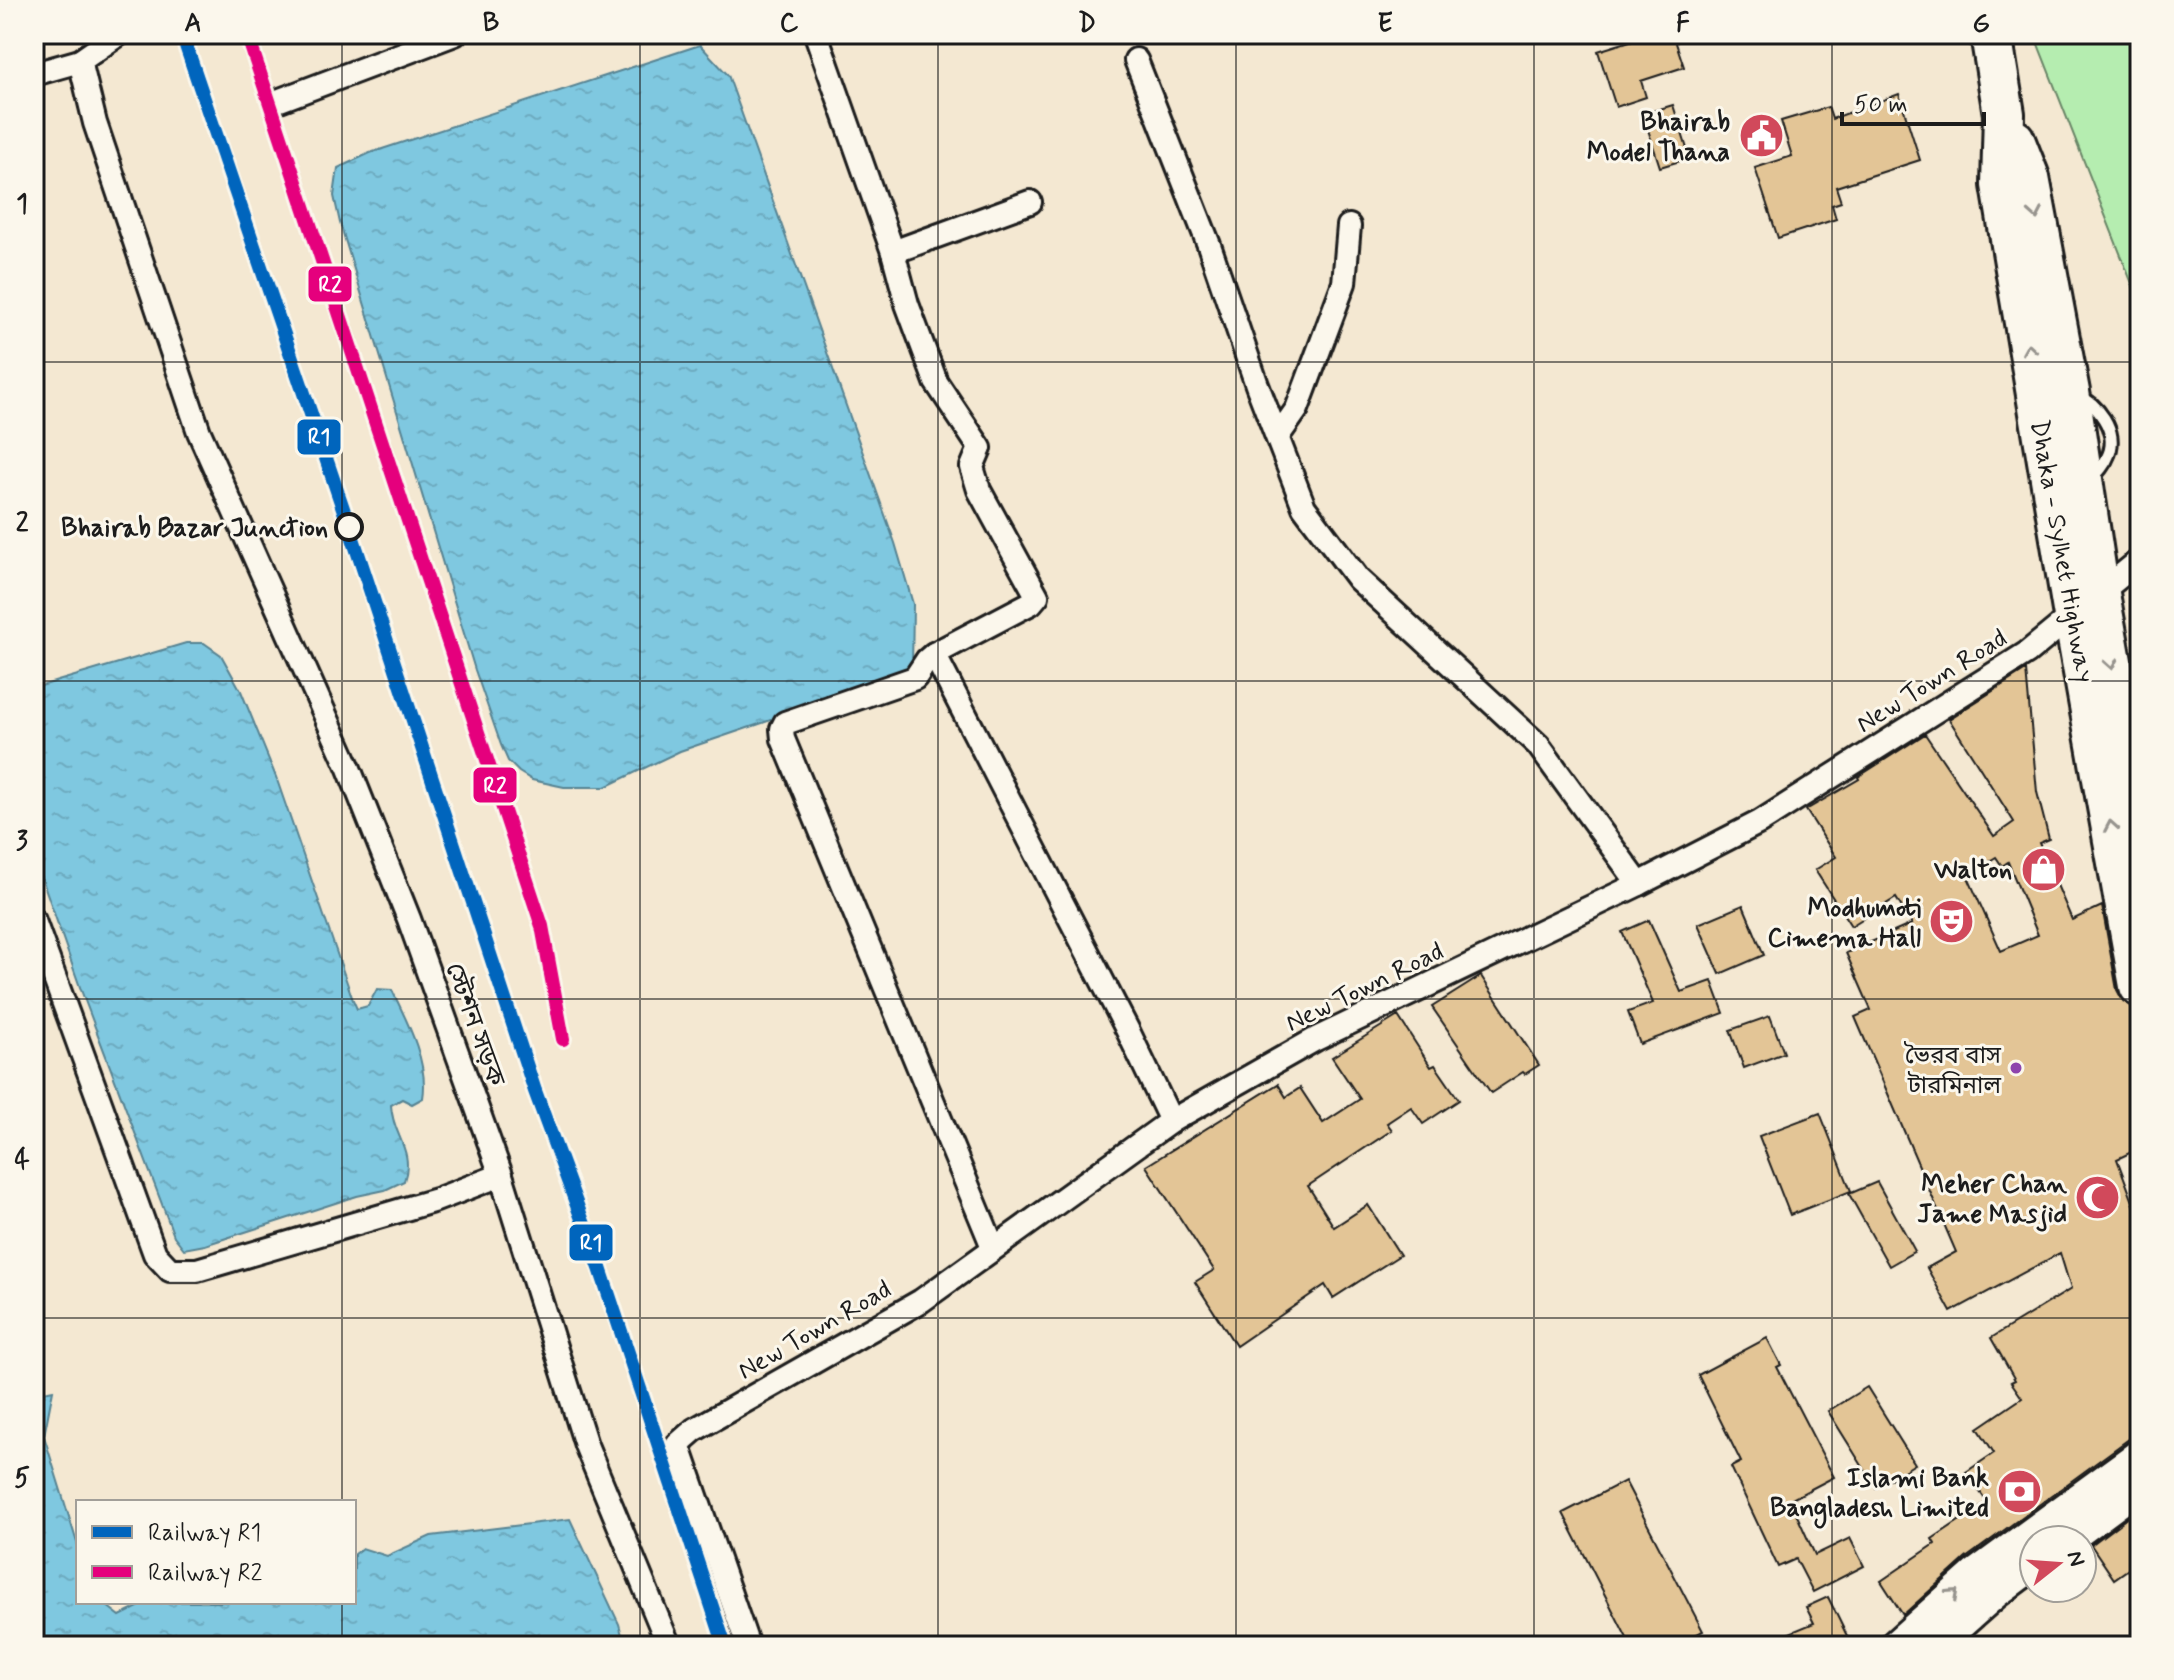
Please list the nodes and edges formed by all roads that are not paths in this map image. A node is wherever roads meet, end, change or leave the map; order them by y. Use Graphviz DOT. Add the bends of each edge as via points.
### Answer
graph roads {
  1 [pos="119,34"];
  2 [pos="455,34"];
  3 [pos="816,34"];
  4 [pos="1991,34"];
  5 [pos="1136,60"];
  6 [pos="80,61"];
  7 [pos="34,74"];
  8 [pos="280,100"];
  9 [pos="1030,202"];
  10 [pos="1349,226"];
  11 [pos="893,252"];
  12 [pos="2053,394"];
  13 [pos="1278,436"];
  14 [pos="2140,560"];
  15 [pos="2086,605"];
  16 [pos="934,654"];
  17 [pos="2140,825"];
  18 [pos="1639,884"];
  19 [pos="34,921"];
  20 [pos="38,946"];
  21 [pos="2140,986"];
  22 [pos="1171,1121"];
  23 [pos="501,1175"];
  24 [pos="993,1247"];
  25 [pos="2140,1454"];
  26 [pos="2140,1486"];
  27 [pos="2089,1524"];
  28 [pos="2018,1576"];
  29 [pos="669,1646"];
  30 [pos="748,1646"];
  31 [pos="1895,1646"];
  32 [pos="1935,1646"];
  1 -- 6 [label="street"];
  2 -- 8 [label="street"];
  3 -- 11 [label="street"];
  4 -- 12 [label="highway, Dhaka - Sylhet Highway" via="2004,114 2029,178"];
  5 -- 13 [label="street"];
  6 -- 7 [label="street"];
  6 -- 23 [label="street, স্টেশন সড়ক" via="100,137 199,432 348,766"];
  9 -- 11 [label="street"];
  10 -- 13 [label="street" via="1344,283 1297,409"];
  11 -- 16 [label="street" via="936,382 980,448 972,467 979,490 1037,596"];
  12 -- 15 [label="highway, Dhaka - Sylhet Highway"];
  12 -- 15 [label="highway, Dhaka - Sylhet Highway" via="2082,487"];
  13 -- 18 [label="street" via="1304,507 1358,579 1538,745"];
  14 -- 15 [label="street, New Town Road"];
  15 -- 17 [label="highway, Dhaka - Sylhet Highway, one-way"];
  15 -- 18 [label="street, New Town Road" via="2027,653 1760,822"];
  21 -- 15 [label="highway, Dhaka - Sylhet Highway, one-way"];
  16 -- 22 [label="street"];
  16 -- 24 [label="street" via="909,681 785,723 782,729 817,826"];
  18 -- 22 [label="street, New Town Road" via="1316,1039"];
  19 -- 20 [label="street"];
  20 -- 23 [label="street" via="155,1254 170,1270 197,1270 436,1200"];
  22 -- 24 [label="street, New Town Road"];
  23 -- 29 [label="street, স্টেশন সড়ক" via="586,1445"];
  24 -- 30 [label="street, New Town Road" via="921,1301 678,1444"];
  31 -- 25 [label="street, one-way" via="1977,1573"];
  26 -- 27 [label="street"];
  28 -- 32 [label="street"];
}
